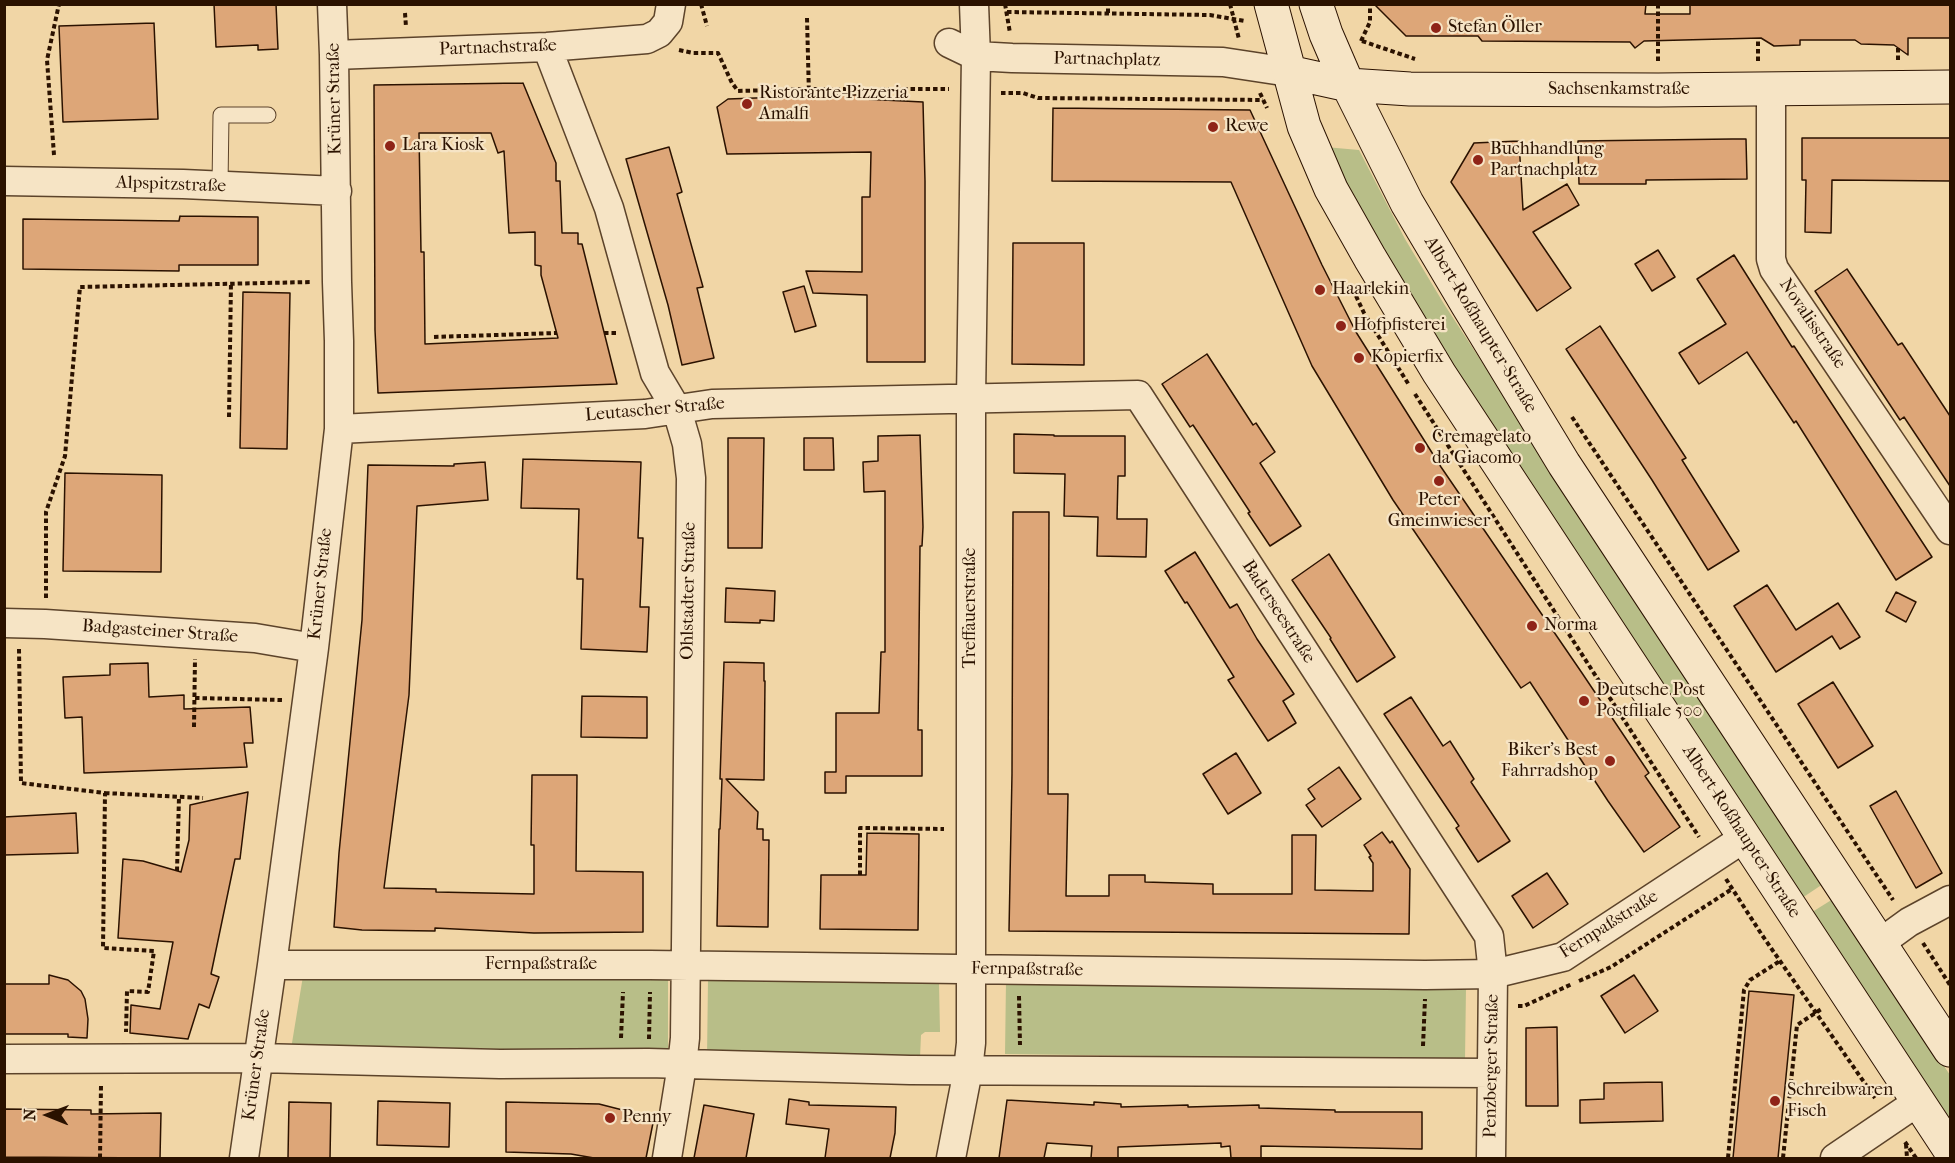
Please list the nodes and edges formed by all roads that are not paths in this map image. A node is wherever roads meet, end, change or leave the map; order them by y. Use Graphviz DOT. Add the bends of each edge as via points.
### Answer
graph roads {
  1 [pos="332,4"];
  2 [pos="671,4"];
  3 [pos="974,4"];
  4 [pos="1274,15"];
  5 [pos="1321,19"];
  6 [pos="949,43"];
  7 [pos="547,47"];
  8 [pos="334,55"];
  9 [pos="976,56"];
  10 [pos="1289,72"];
  11 [pos="1348,85"];
  12 [pos="1950,87"];
  13 [pos="1772,88"];
  14 [pos="268,115"];
  15 [pos="4,181"];
  16 [pos="220,186"];
  17 [pos="337,191"];
  18 [pos="971,398"];
  19 [pos="677,410"];
  20 [pos="339,429"];
  21 [pos="1950,530"];
  22 [pos="23,623"];
  23 [pos="314,648"];
  24 [pos="1744,838"];
  25 [pos="1950,900"];
  26 [pos="1880,943"];
  27 [pos="272,965"];
  28 [pos="685,967"];
  29 [pos="972,969"];
  30 [pos="1493,974"];
  31 [pos="1950,1050"];
  32 [pos="258,1058"];
  33 [pos="4,1059"];
  34 [pos="682,1065"];
  35 [pos="968,1070"];
  36 [pos="1492,1073"];
  37 [pos="1919,1101"];
  38 [pos="1950,1150"];
  39 [pos="244,1158"];
  40 [pos="667,1158"];
  41 [pos="951,1158"];
  42 [pos="1491,1158"];
  43 [pos="1835,1158"];
  1 -- 8 [label="street, Krüner Straße"];
  2 -- 7 [label="street, Partnachstraße" via="668,22 659,33 646,39"];
  3 -- 9 [label="street"];
  4 -- 10 [label="main road, Albert-Roßhaupter-Straße"];
  5 -- 11 [label="main road, Albert-Roßhaupter-Straße"];
  6 -- 9 [label="street"];
  7 -- 8 [label="street, Partnachstraße"];
  7 -- 19 [label="street, Ohlstadter Straße" via="609,208 655,373"];
  8 -- 17 [label="street, Krüner Straße"];
  9 -- 10 [label="street, Partnachplatz" via="1224,62"];
  9 -- 18 [label="street, Treffauerstraße"];
  10 -- 11 [label="main road, Sachsenkamstraße"];
  10 -- 24 [label="main road, Albert-Roßhaupter-Straße" via="1304,126 1331,189 1375,268 1439,373"];
  11 -- 13 [label="main road, Sachsenkamstraße" via="1410,89"];
  11 -- 26 [label="main road, Albert-Roßhaupter-Straße" via="1407,203 1564,464"];
  12 -- 13 [label="main road, Sachsenkamstraße"];
  13 -- 21 [label="street, Novalisstraße" via="1774,269"];
  14 -- 16 [label="lane" via="221,115"];
  15 -- 16 [label="street, Alpspitzstraße"];
  16 -- 17 [label="street, Alpspitzstraße"];
  17 -- 20 [label="street, Krüner Straße"];
  18 -- 19 [label="street, Leutascher Straße" via="712,404"];
  18 -- 29 [label="street, Treffauerstraße"];
  18 -- 30 [label="street, Baderseestraße" via="1138,395 1489,936"];
  19 -- 20 [label="street, Leutascher Straße"];
  19 -- 28 [label="street, Ohlstadter Straße" via="691,478"];
  20 -- 23 [label="street, Krüner Straße"];
  22 -- 23 [label="street, Badgasteiner Straße" via="255,638"];
  23 -- 27 [label="street, Krüner Straße"];
  24 -- 30 [label="street, Fernpaßstraße" via="1563,957"];
  24 -- 37 [label="main road, Albert-Roßhaupter-Straße"];
  25 -- 26 [label="street"];
  26 -- 31 [label="main road, Albert-Roßhaupter-Straße"];
  27 -- 28 [label="street, Fernpaßstraße"];
  27 -- 32 [label="street, Krüner Straße"];
  28 -- 29 [label="street, Fernpaßstraße"];
  28 -- 34 [label="street, Ohlstadter Straße"];
  29 -- 30 [label="street, Fernpaßstraße"];
  29 -- 35 [label="street, Treffauerstraße"];
  30 -- 36 [label="street, Penzberger Straße"];
  32 -- 33 [label="street"];
  32 -- 34 [label="street"];
  32 -- 39 [label="street, Krüner Straße"];
  34 -- 35 [label="street"];
  34 -- 40 [label="street, Ohlstadter Straße"];
  35 -- 36 [label="street"];
  35 -- 41 [label="street, Treffauerstraße"];
  36 -- 42 [label="street, Penzberger Straße"];
  37 -- 38 [label="main road, Albert-Roßhaupter-Straße"];
  37 -- 43 [label="street" via="1898,1131"];
}
